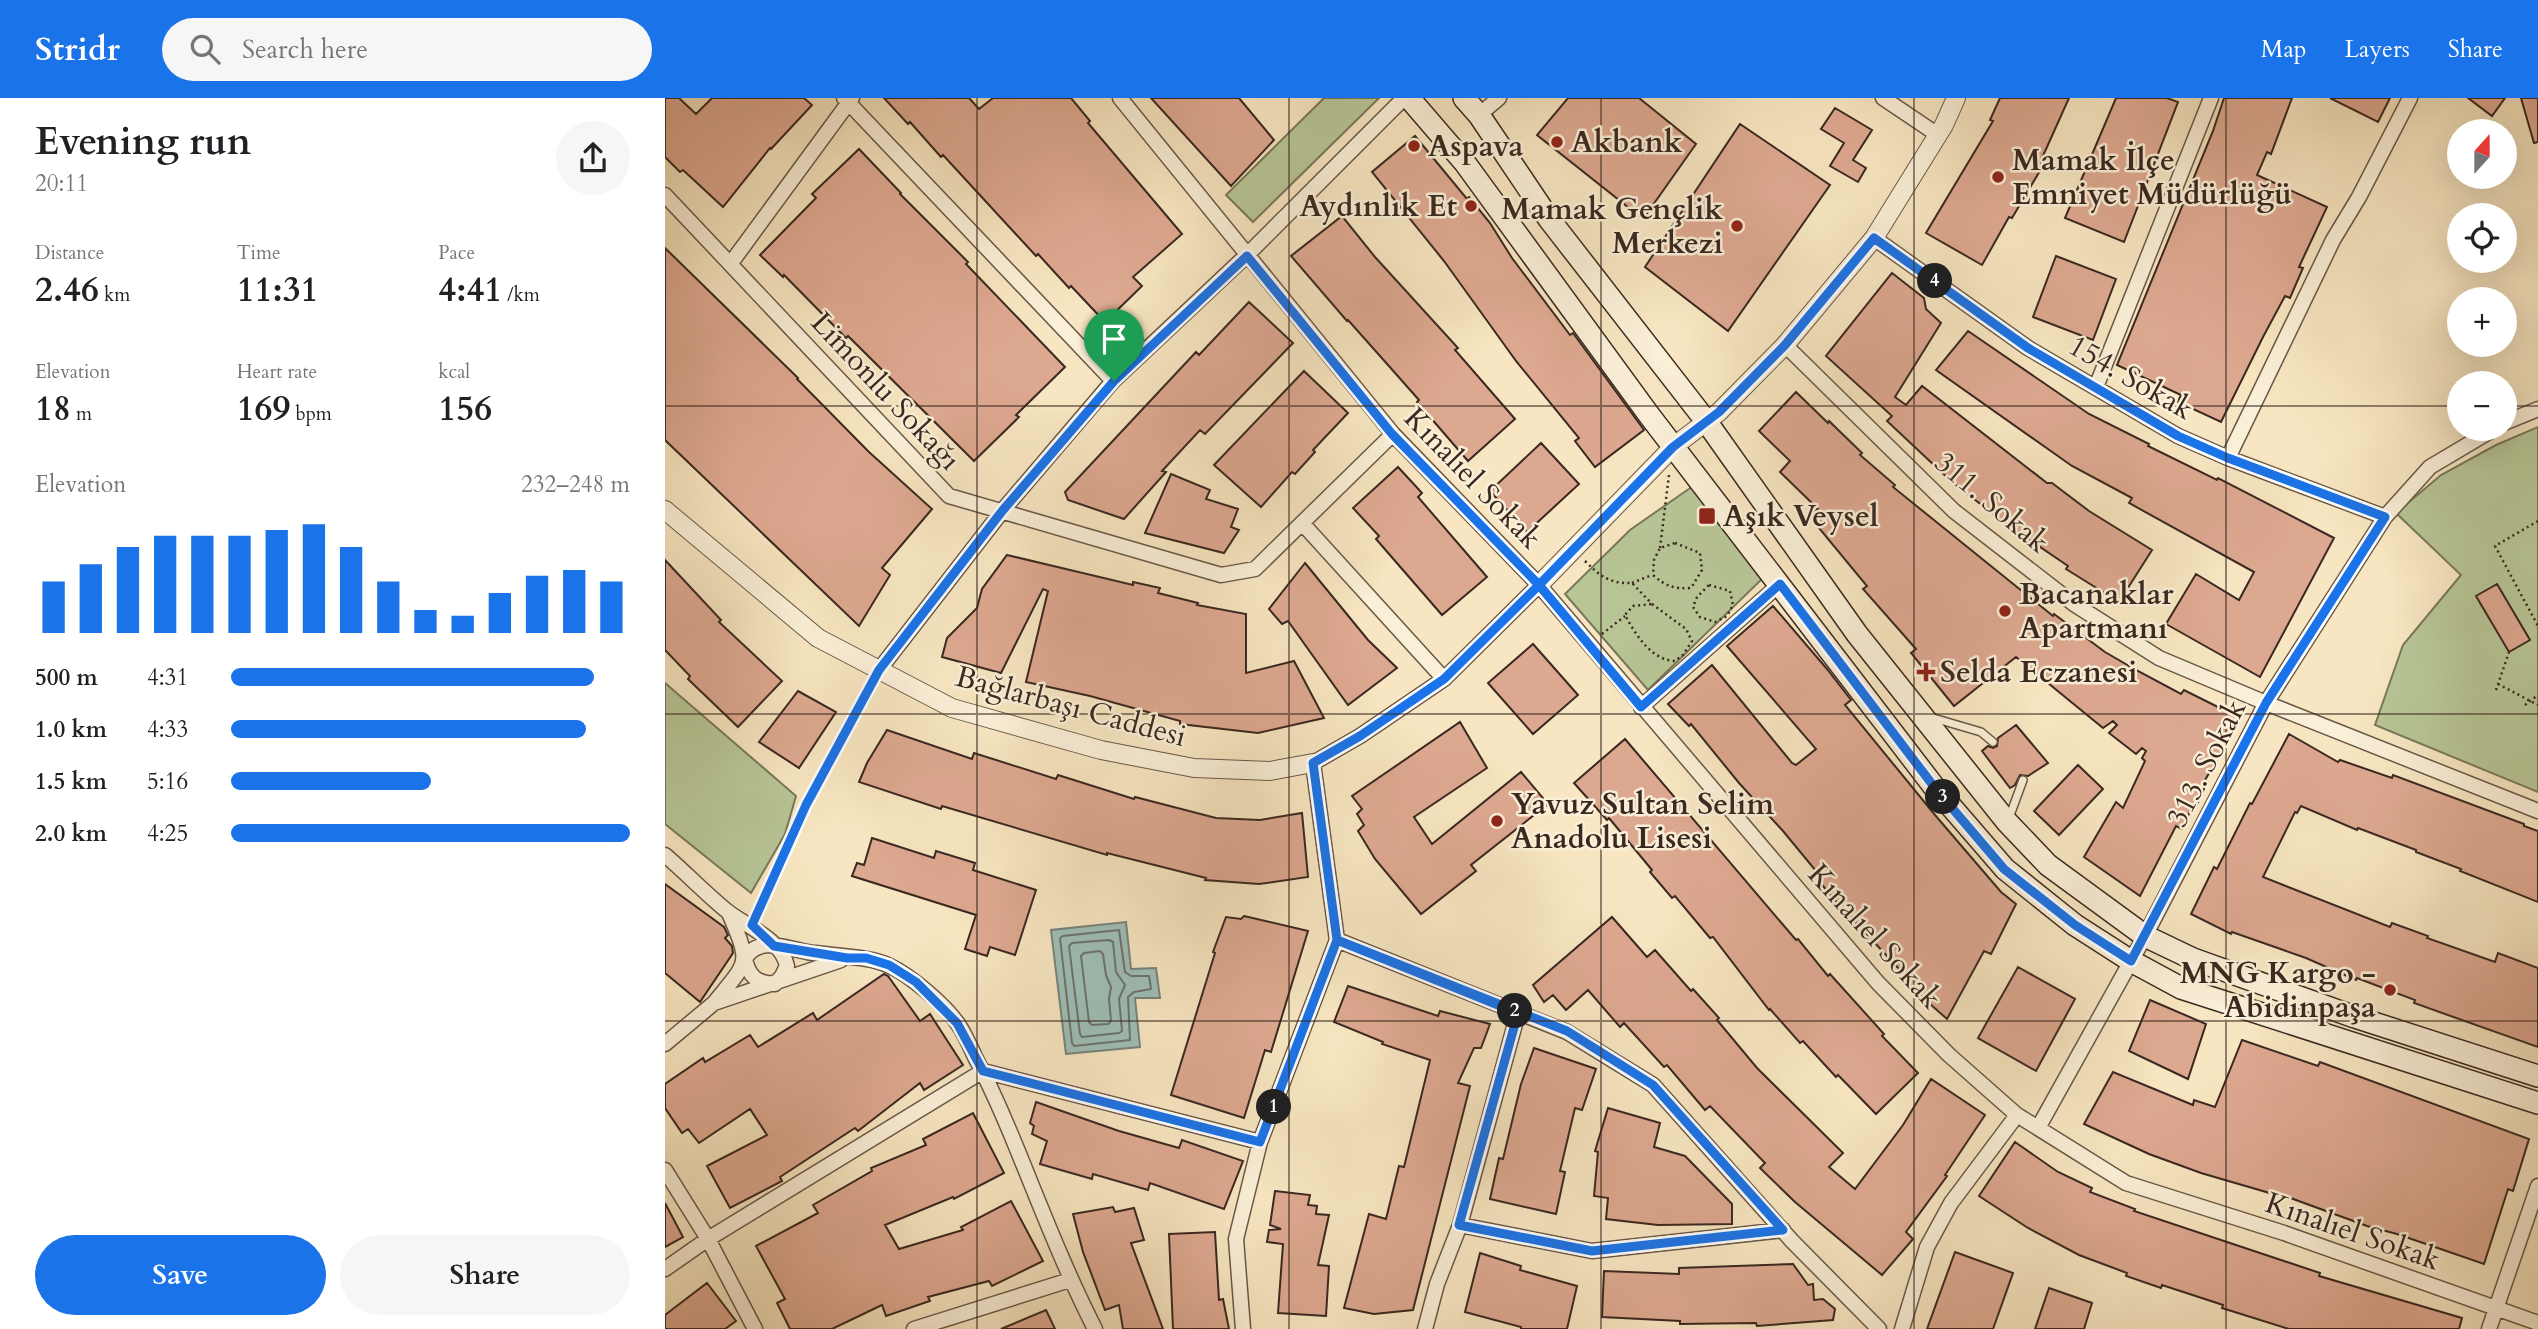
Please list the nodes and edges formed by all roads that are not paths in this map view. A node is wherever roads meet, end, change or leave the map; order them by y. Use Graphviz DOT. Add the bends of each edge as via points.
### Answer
graph roads {
  1 [pos="1120,98"];
  2 [pos="1404,98"];
  3 [pos="1409,98"];
  4 [pos="1464,98"];
  5 [pos="1499,98"];
  6 [pos="1883,98"];
  7 [pos="1956,98"];
  8 [pos="2211,98"];
  9 [pos="2410,98"];
  10 [pos="848,99"];
  11 [pos="1479,115"];
  12 [pos="1938,135"];
  13 [pos="665,195"];
  14 [pos="1874,238"];
  15 [pos="1247,256"];
  16 [pos="730,263"];
  17 [pos="1785,345"];
  18 [pos="1114,381"];
  19 [pos="2096,387"];
  20 [pos="2538,409"];
  21 [pos="2517,418"];
  22 [pos="1706,421"];
  23 [pos="1392,434"];
  24 [pos="2474,441"];
  25 [pos="1673,447"];
  26 [pos="2228,458"];
  27 [pos="665,510"];
  28 [pos="1003,510"];
  29 [pos="2385,517"];
  30 [pos="1302,523"];
  31 [pos="1780,584"];
  32 [pos="1539,585"];
  33 [pos="879,670"];
  34 [pos="1444,679"];
  35 [pos="2266,703"];
  36 [pos="1641,707"];
  37 [pos="1919,714"];
  38 [pos="1993,742"];
  39 [pos="1313,763"];
  40 [pos="2023,780"];
  41 [pos="2538,811"];
  42 [pos="2007,822"];
  43 [pos="665,855"];
  44 [pos="729,913"];
  45 [pos="2145,936"];
  46 [pos="1337,940"];
  47 [pos="774,946"];
  48 [pos="847,958"];
  49 [pos="745,960"];
  50 [pos="2131,961"];
  51 [pos="775,984"];
  52 [pos="714,1003"];
  53 [pos="1518,1013"];
  54 [pos="665,1044"];
  55 [pos="983,1071"];
  56 [pos="2538,1076"];
  57 [pos="2538,1103"];
  58 [pos="2017,1115"];
  59 [pos="2038,1128"];
  60 [pos="1260,1142"];
  61 [pos="665,1170"];
  62 [pos="2538,1186"];
  63 [pos="1459,1225"];
  64 [pos="1783,1230"];
  65 [pos="708,1239"];
  66 [pos="665,1269"];
  67 [pos="1070,1280"];
  68 [pos="2495,1309"];
  69 [pos="2538,1323"];
  70 [pos="755,1329"];
  71 [pos="914,1329"];
  72 [pos="1095,1329"];
  73 [pos="1243,1329"];
  74 [pos="1425,1329"];
  75 [pos="1879,1329"];
  76 [pos="1902,1329"];
  77 [pos="2489,1329"];
  1 -- 15 [label="street, Kınalıel Sokak"];
  2 -- 15 [label="street"];
  3 -- 25 [label="main road" via="1465,163"];
  4 -- 11 [label="main road"];
  5 -- 11 [label="street"];
  6 -- 12 [label="street"];
  7 -- 12 [label="street"];
  8 -- 19 [label="street"];
  9 -- 26 [label="street" via="2333,240"];
  10 -- 16 [label="street"];
  10 -- 18 [label="street"];
  11 -- 22 [label="main road" via="1549,219"];
  12 -- 14 [label="street"];
  13 -- 16 [label="street, Limonlu Sokağı"];
  14 -- 17 [label="street"];
  14 -- 19 [label="street, 154. Sokak" via="2028,348"];
  15 -- 18 [label="street"];
  15 -- 23 [label="street, Kınalıel Sokak"];
  16 -- 28 [label="street, Limonlu Sokağı" via="949,496"];
  17 -- 22 [label="street"];
  17 -- 35 [label="street, 311. Sokak" via="1954,511 2074,604 2159,657"];
  18 -- 28 [label="street"];
  19 -- 26 [label="street, 154. Sokak" via="2178,436"];
  20 -- 21 [label="street"];
  22 -- 25 [label="street"];
  22 -- 37 [label="main road"];
  23 -- 30 [label="street, Limonlu Sokağı"];
  23 -- 32 [label="street, Kınalıel Sokak"];
  24 -- 29 [label="street, 313. Sokak" via="2430,467"];
  25 -- 31 [label="main road"];
  25 -- 32 [label="street"];
  26 -- 29 [label="street, 154. Sokak"];
  27 -- 33 [label="street, Bağlarbaşı Caddesi" via="818,638"];
  28 -- 30 [label="street, Limonlu Sokağı" via="1221,575 1255,569"];
  28 -- 33 [label="street"];
  29 -- 35 [label="street, 313. Sokak"];
  30 -- 34 [label="street"];
  31 -- 36 [label="street"];
  31 -- 50 [label="main road" via="1935,788 2004,869 2075,925"];
  32 -- 34 [label="street"];
  32 -- 36 [label="street, Kınalıel Sokak"];
  33 -- 39 [label="street, Bağlarbaşı Caddesi" via="952,708 1101,750 1194,768 1270,771"];
  34 -- 39 [label="street"];
  35 -- 41 [label="street, 311. Sokak"];
  35 -- 45 [label="street, 313. Sokak"];
  36 -- 58 [label="street, Kınalıel Sokak" via="1878,983"];
  37 -- 38 [label="lane" via="1981,732"];
  37 -- 42 [label="main road"];
  39 -- 46 [label="street"];
  40 -- 42 [label="lane"];
  42 -- 45 [label="main road" via="2048,865"];
  43 -- 44 [label="street"];
  44 -- 47 [label="street" via="752,925"];
  44 -- 49 [label="street"];
  45 -- 50 [label="street, 313. Sokak"];
  45 -- 56 [label="main road" via="2352,1016"];
  46 -- 53 [label="street"];
  46 -- 60 [label="street"];
  47 -- 48 [label="street"];
  47 -- 49 [label="street" via="755,947"];
  47 -- 51 [label="street" via="782,951 787,966"];
  48 -- 51 [label="street"];
  48 -- 55 [label="street" via="889,965 916,982 957,1023"];
  49 -- 51 [label="street" via="757,981"];
  49 -- 52 [label="street"];
  50 -- 57 [label="main road" via="2181,988"];
  50 -- 59 [label="street, 313. Sokak"];
  51 -- 52 [label="street"];
  52 -- 54 [label="street"];
  53 -- 63 [label="street"];
  53 -- 64 [label="street" via="1567,1031 1653,1085"];
  55 -- 60 [label="street"];
  55 -- 65 [label="street"];
  55 -- 67 [label="street"];
  58 -- 59 [label="street, Kınalıel Sokak"];
  58 -- 76 [label="street" via="1951,1203 1927,1247"];
  59 -- 68 [label="street, Kınalıel Sokak" via="2126,1183 2284,1233"];
  60 -- 73 [label="street" via="1236,1239"];
  61 -- 65 [label="street"];
  62 -- 68 [label="street"];
  63 -- 64 [label="street" via="1592,1251"];
  63 -- 74 [label="street"];
  64 -- 75 [label="street"];
  65 -- 66 [label="street"];
  65 -- 70 [label="street"];
  67 -- 71 [label="street"];
  67 -- 72 [label="street"];
  68 -- 69 [label="street, Kınalıel Sokak"];
  68 -- 77 [label="street"];
}
